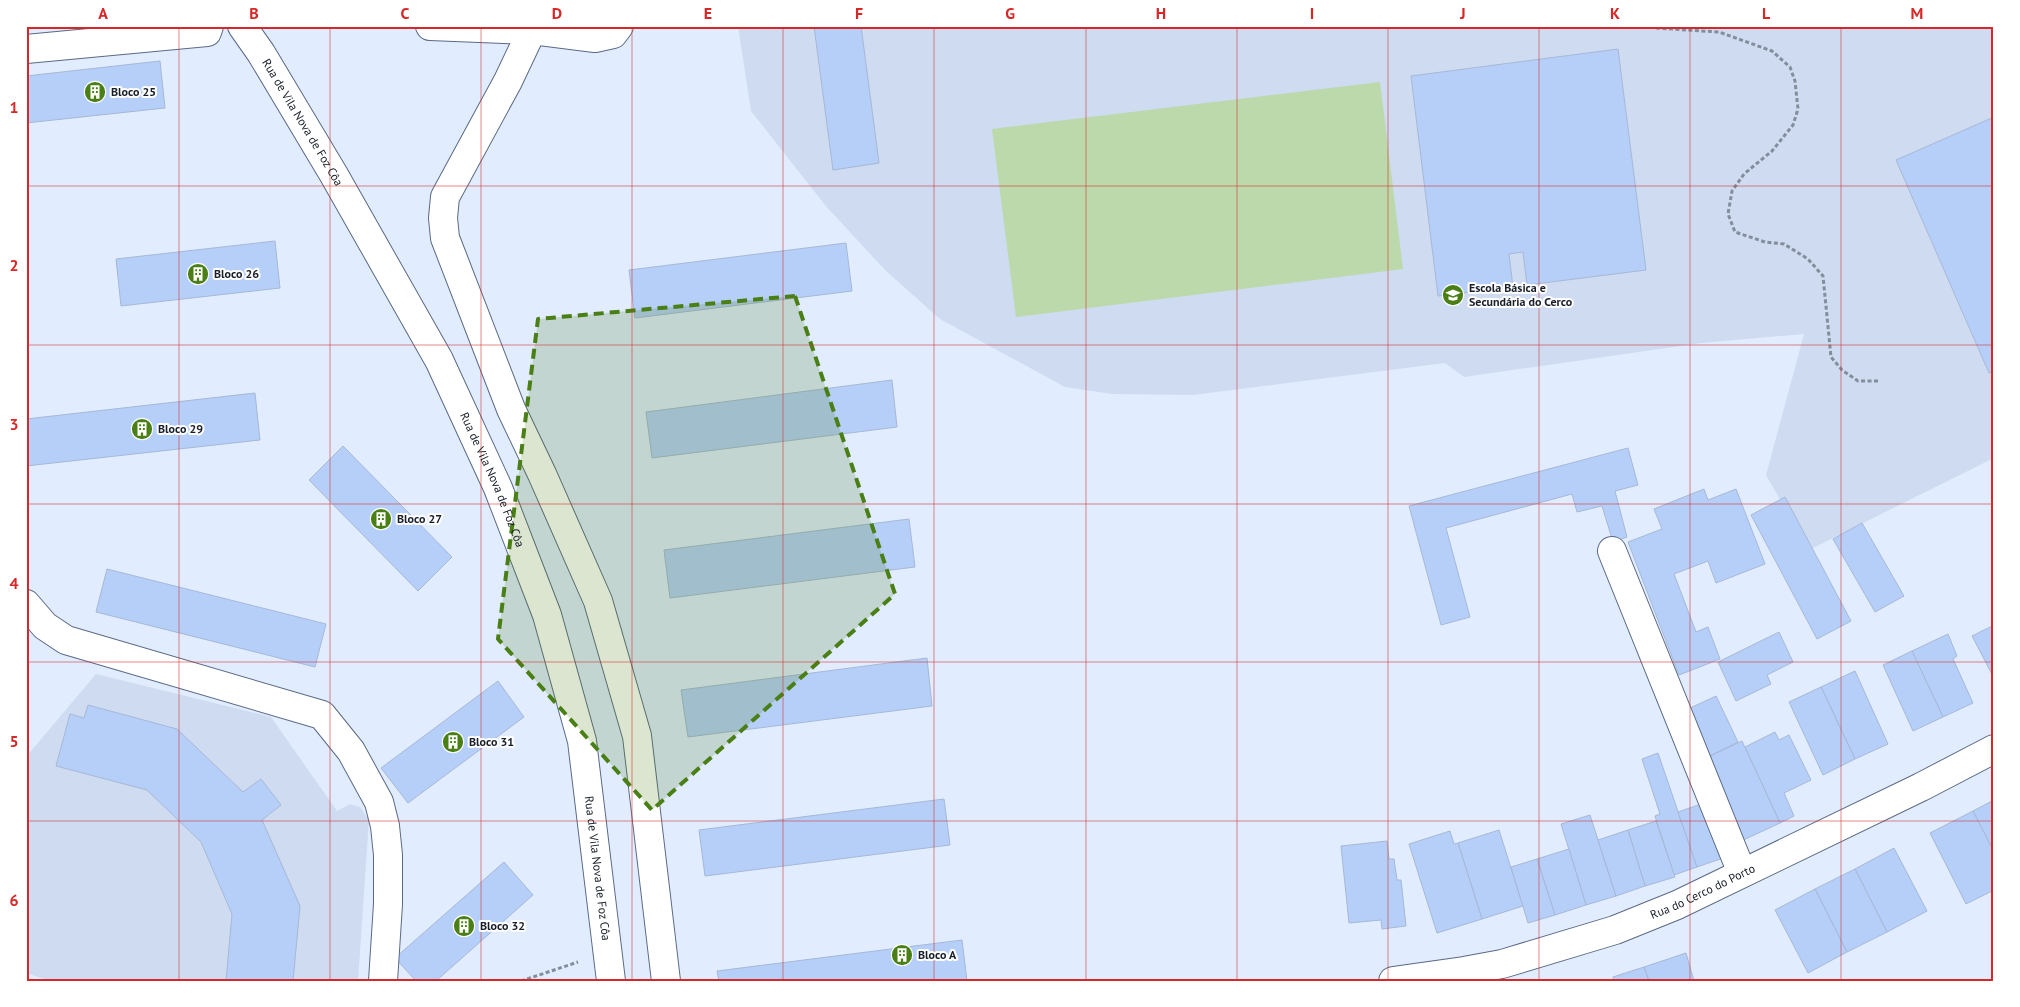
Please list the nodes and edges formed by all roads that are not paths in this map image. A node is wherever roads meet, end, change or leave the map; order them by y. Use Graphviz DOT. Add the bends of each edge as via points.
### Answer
graph roads {
  1 [pos="209,26"];
  2 [pos="242,26"];
  3 [pos="430,26"];
  4 [pos="619,26"];
  5 [pos="533,28"];
  6 [pos="26,49"];
  7 [pos="1612,552"];
  8 [pos="26,604"];
  9 [pos="1994,749"];
  10 [pos="1742,873"];
  11 [pos="384,981"];
  12 [pos="611,981"];
  13 [pos="666,981"];
  14 [pos="1393,981"];
  1 -- 6 [label="street" via="207,32"];
  2 -- 12 [label="street, Rua de Vila Nova de Foz Côa" via="261,52 334,175 439,360 498,488 547,615 582,741"];
  3 -- 5 [label="street"];
  4 -- 5 [label="street" via="612,34 595,38"];
  5 -- 13 [label="street" via="445,197 445,238 511,409 598,601 636,736"];
  7 -- 10 [label="street"];
  8 -- 11 [label="street" via="45,626 66,640 322,714 351,751 378,802 385,826 388,904"];
  9 -- 10 [label="street, Rua do Cerco do Porto"];
  10 -- 14 [label="street, Rua do Cerco do Porto" via="1677,905 1615,930 1502,964"];
}
